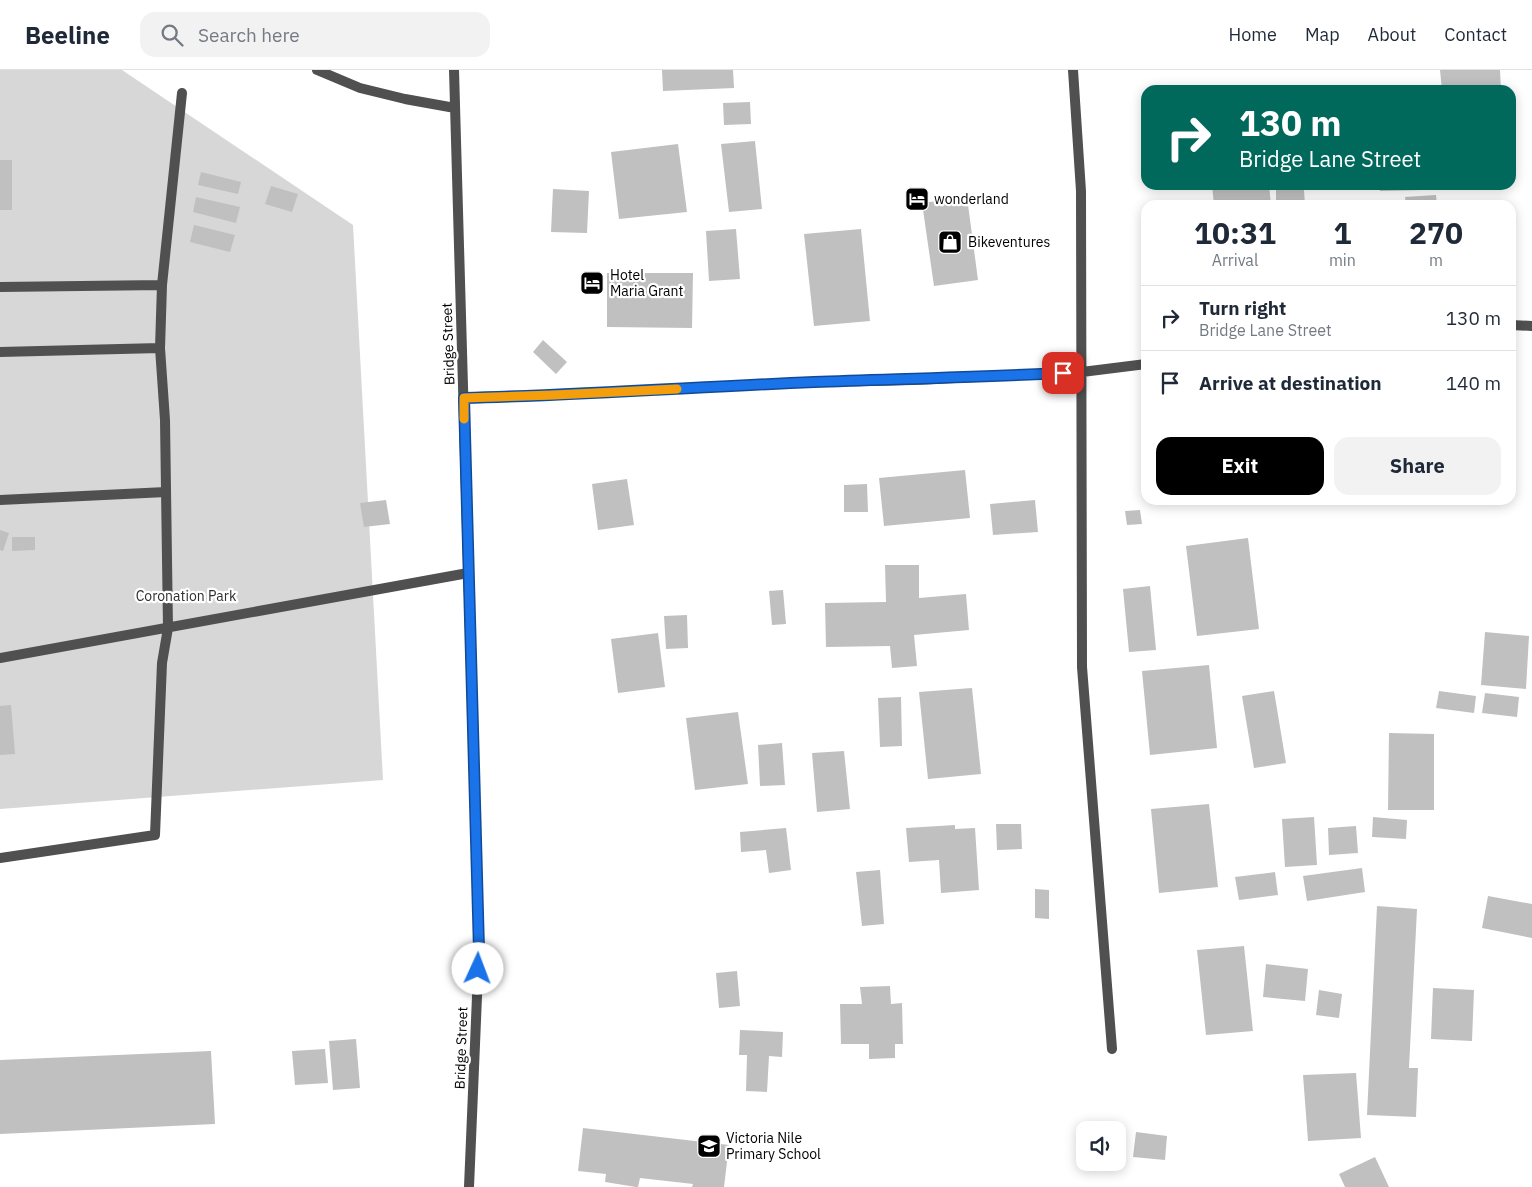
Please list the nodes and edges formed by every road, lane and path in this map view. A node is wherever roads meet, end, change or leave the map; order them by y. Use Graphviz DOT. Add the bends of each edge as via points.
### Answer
graph roads {
  1 [pos="317,70"];
  2 [pos="454,70"];
  3 [pos="1073,70"];
  4 [pos="182,93"];
  5 [pos="455,108"];
  6 [pos="162,285"];
  7 [pos="0,287"];
  8 [pos="1516,325"];
  9 [pos="1532,326"];
  10 [pos="160,348"];
  11 [pos="0,352"];
  12 [pos="1141,365"];
  13 [pos="1082,372"];
  14 [pos="464,398"];
  15 [pos="166,492"];
  16 [pos="0,500"];
  17 [pos="468,573"];
  18 [pos="168,628"];
  19 [pos="0,658"];
  20 [pos="0,858"];
  21 [pos="1112,1049"];
  22 [pos="469,1187"];
  1 -- 5 [label="street" via="360,88"];
  2 -- 5 [label="street, Bridge Street"];
  3 -- 13 [label="street" via="1081,191"];
  4 -- 6 [label="street"];
  5 -- 14 [label="street, Bridge Street"];
  6 -- 7 [label="street"];
  6 -- 10 [label="street"];
  8 -- 9 [label="street"];
  10 -- 11 [label="street"];
  10 -- 15 [label="street"];
  12 -- 13 [label="street"];
  13 -- 14 [label="street"];
  13 -- 21 [label="street" via="1082,667"];
  14 -- 17 [label="street, Bridge Street"];
  15 -- 16 [label="street"];
  15 -- 18 [label="street"];
  17 -- 18 [label="street"];
  17 -- 22 [label="street, Bridge Street" via="479,950"];
  18 -- 19 [label="street"];
  18 -- 20 [label="street" via="162,663 156,835"];
}
